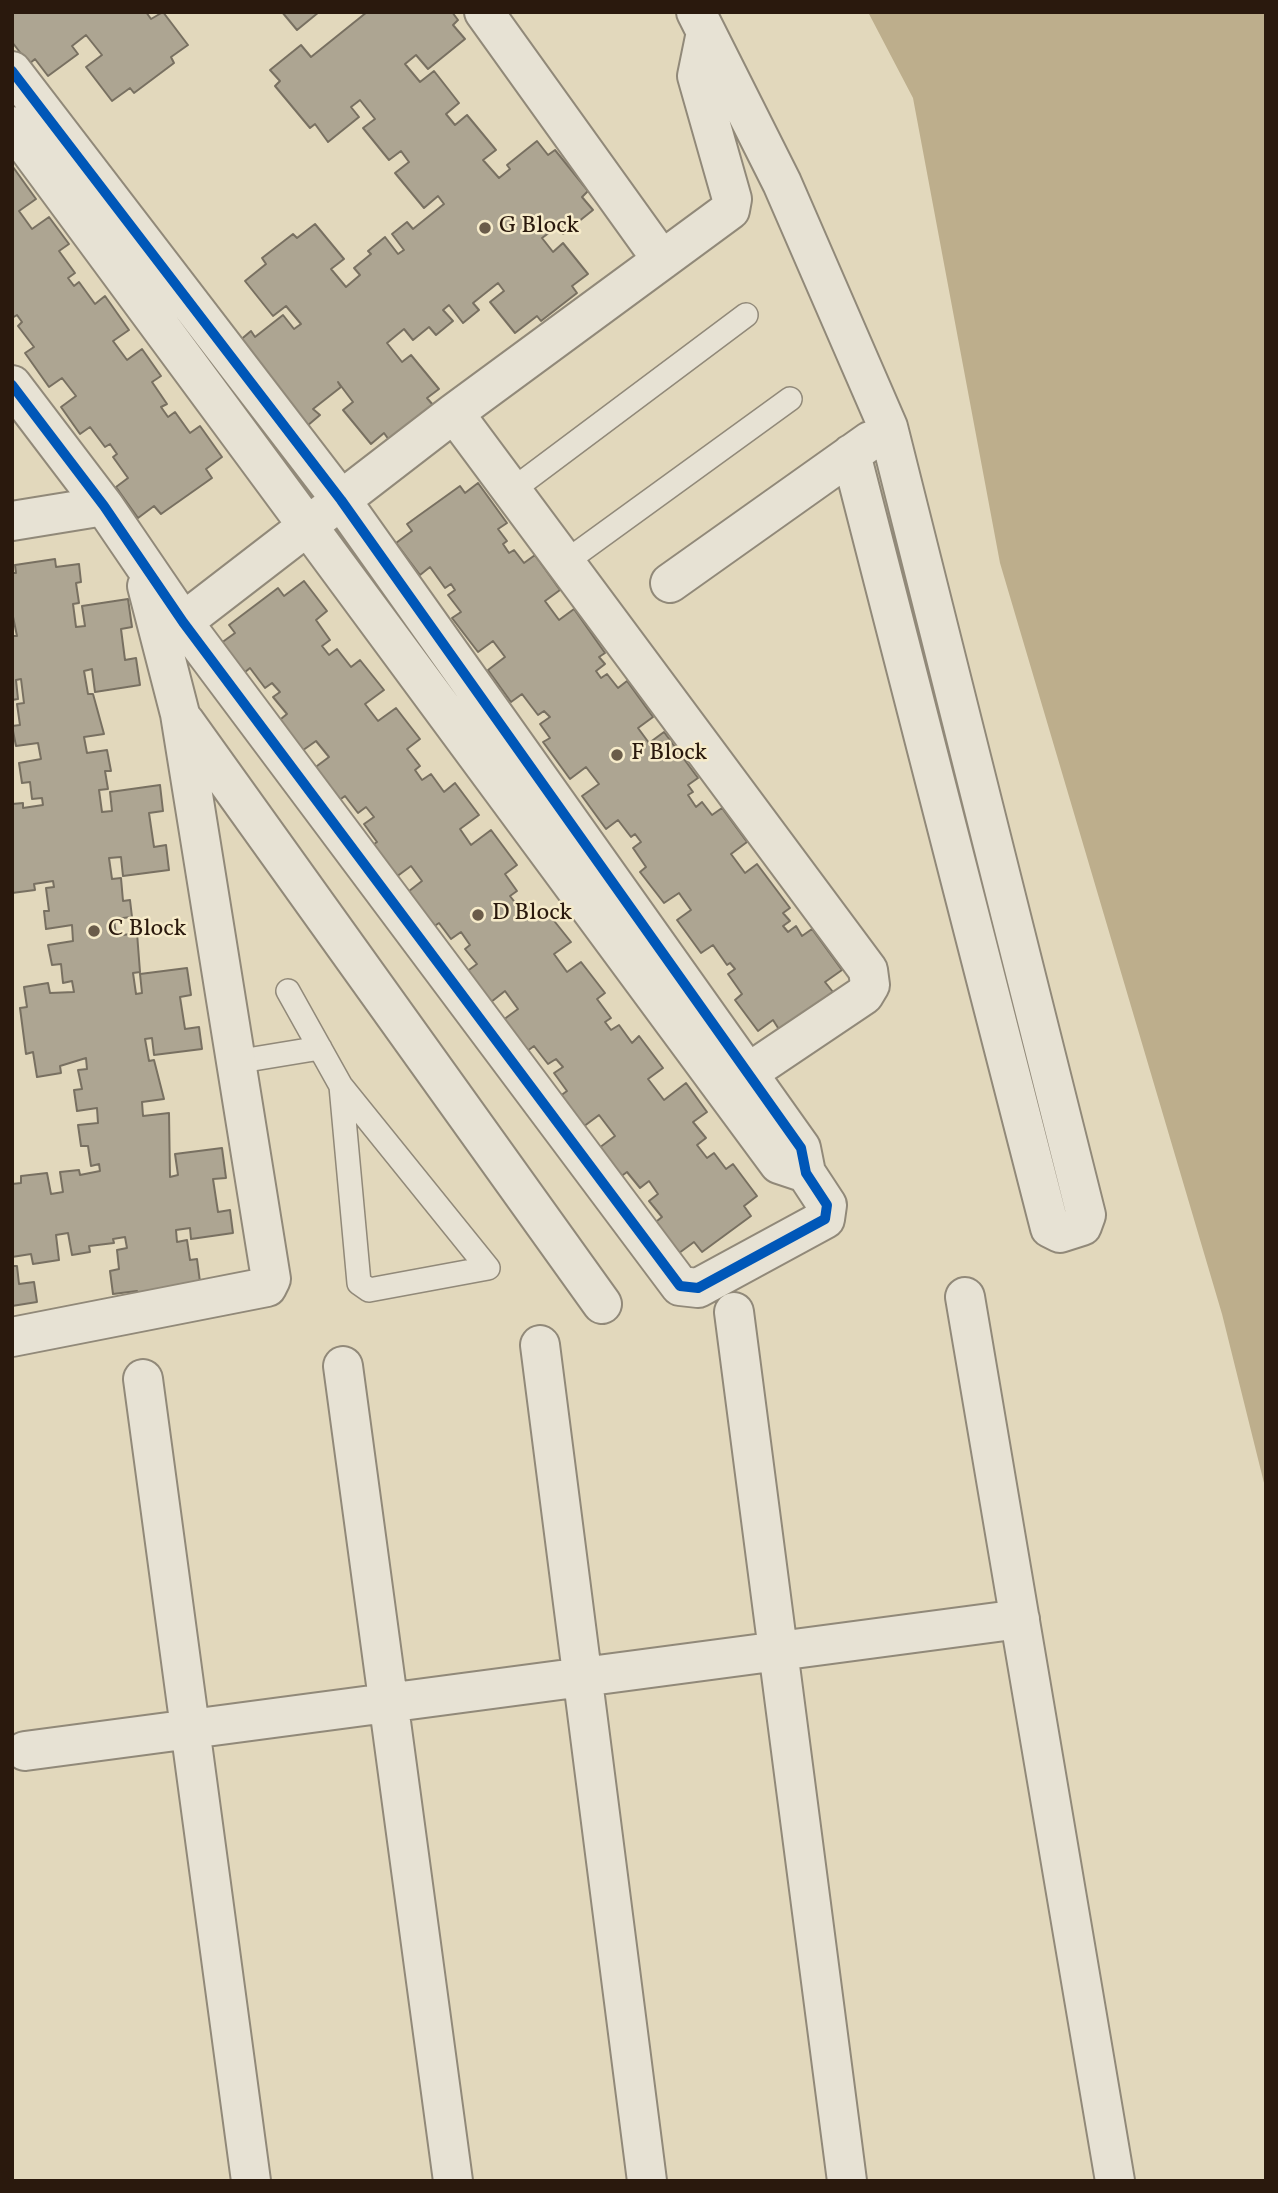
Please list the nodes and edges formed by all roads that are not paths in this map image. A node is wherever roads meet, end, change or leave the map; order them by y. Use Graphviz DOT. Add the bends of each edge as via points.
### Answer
graph roads {
  1 [pos="484,12"];
  2 [pos="701,22"];
  3 [pos="12,72"];
  4 [pos="12,125"];
  5 [pos="662,260"];
  6 [pos="746,315"];
  7 [pos="12,385"];
  8 [pos="790,399"];
  9 [pos="454,413"];
  10 [pos="888,427"];
  11 [pos="852,454"];
  12 [pos="511,491"];
  13 [pos="341,500"];
  14 [pos="104,506"];
  15 [pos="12,521"];
  16 [pos="307,527"];
  17 [pos="140,557"];
  18 [pos="564,562"];
  19 [pos="670,583"];
  20 [pos="183,622"];
  21 [pos="180,714"];
  22 [pos="288,991"];
  23 [pos="320,1048"];
  24 [pos="235,1062"];
  25 [pos="748,1073"];
  26 [pos="341,1086"];
  27 [pos="806,1173"];
  28 [pos="965,1297"];
  29 [pos="602,1304"];
  30 [pos="734,1312"];
  31 [pos="12,1337"];
  32 [pos="540,1345"];
  33 [pos="343,1366"];
  34 [pos="143,1379"];
  35 [pos="1020,1619"];
  36 [pos="778,1652"];
  37 [pos="582,1677"];
  38 [pos="389,1703"];
  39 [pos="190,1729"];
  40 [pos="25,1751"];
  41 [pos="251,2181"];
  42 [pos="453,2181"];
  43 [pos="647,2181"];
  44 [pos="847,2181"];
  45 [pos="1115,2181"];
  1 -- 5 [label="street"];
  2 -- 5 [label="street" via="698,82 732,205"];
  2 -- 10 [label="street" via="782,183"];
  3 -- 13 [label="street"];
  4 -- 16 [label="street"];
  5 -- 9 [label="street"];
  6 -- 12 [label="lane"];
  7 -- 14 [label="street"];
  8 -- 18 [label="lane"];
  9 -- 12 [label="street"];
  9 -- 13 [label="street"];
  10 -- 11 [label="street"];
  10 -- 11 [label="street" via="1086,1215 1082,1226 1060,1233 1050,1228"];
  11 -- 19 [label="street"];
  12 -- 18 [label="street"];
  13 -- 16 [label="street"];
  13 -- 25 [label="street"];
  14 -- 15 [label="street"];
  14 -- 17 [label="street"];
  16 -- 20 [label="street"];
  16 -- 27 [label="street" via="779,1164"];
  17 -- 20 [label="street"];
  17 -- 21 [label="street"];
  18 -- 25 [label="street" via="868,970 870,985 864,995"];
  20 -- 27 [label="street" via="680,1286 698,1288 825,1219 827,1205"];
  21 -- 24 [label="street"];
  21 -- 29 [label="street"];
  22 -- 23 [label="lane"];
  23 -- 24 [label="lane"];
  23 -- 26 [label="lane"];
  24 -- 31 [label="street" via="271,1279 267,1287"];
  25 -- 27 [label="street" via="801,1148"];
  26 -- 26 [label="lane" via="393,1150 488,1268 369,1290 359,1283"];
  28 -- 35 [label="street"];
  30 -- 36 [label="street"];
  32 -- 37 [label="street"];
  33 -- 38 [label="street"];
  34 -- 39 [label="street"];
  35 -- 36 [label="street"];
  35 -- 45 [label="street"];
  36 -- 37 [label="street"];
  36 -- 44 [label="street"];
  37 -- 38 [label="street"];
  37 -- 43 [label="street"];
  38 -- 39 [label="street"];
  38 -- 42 [label="street"];
  39 -- 40 [label="street"];
  39 -- 41 [label="street"];
}
